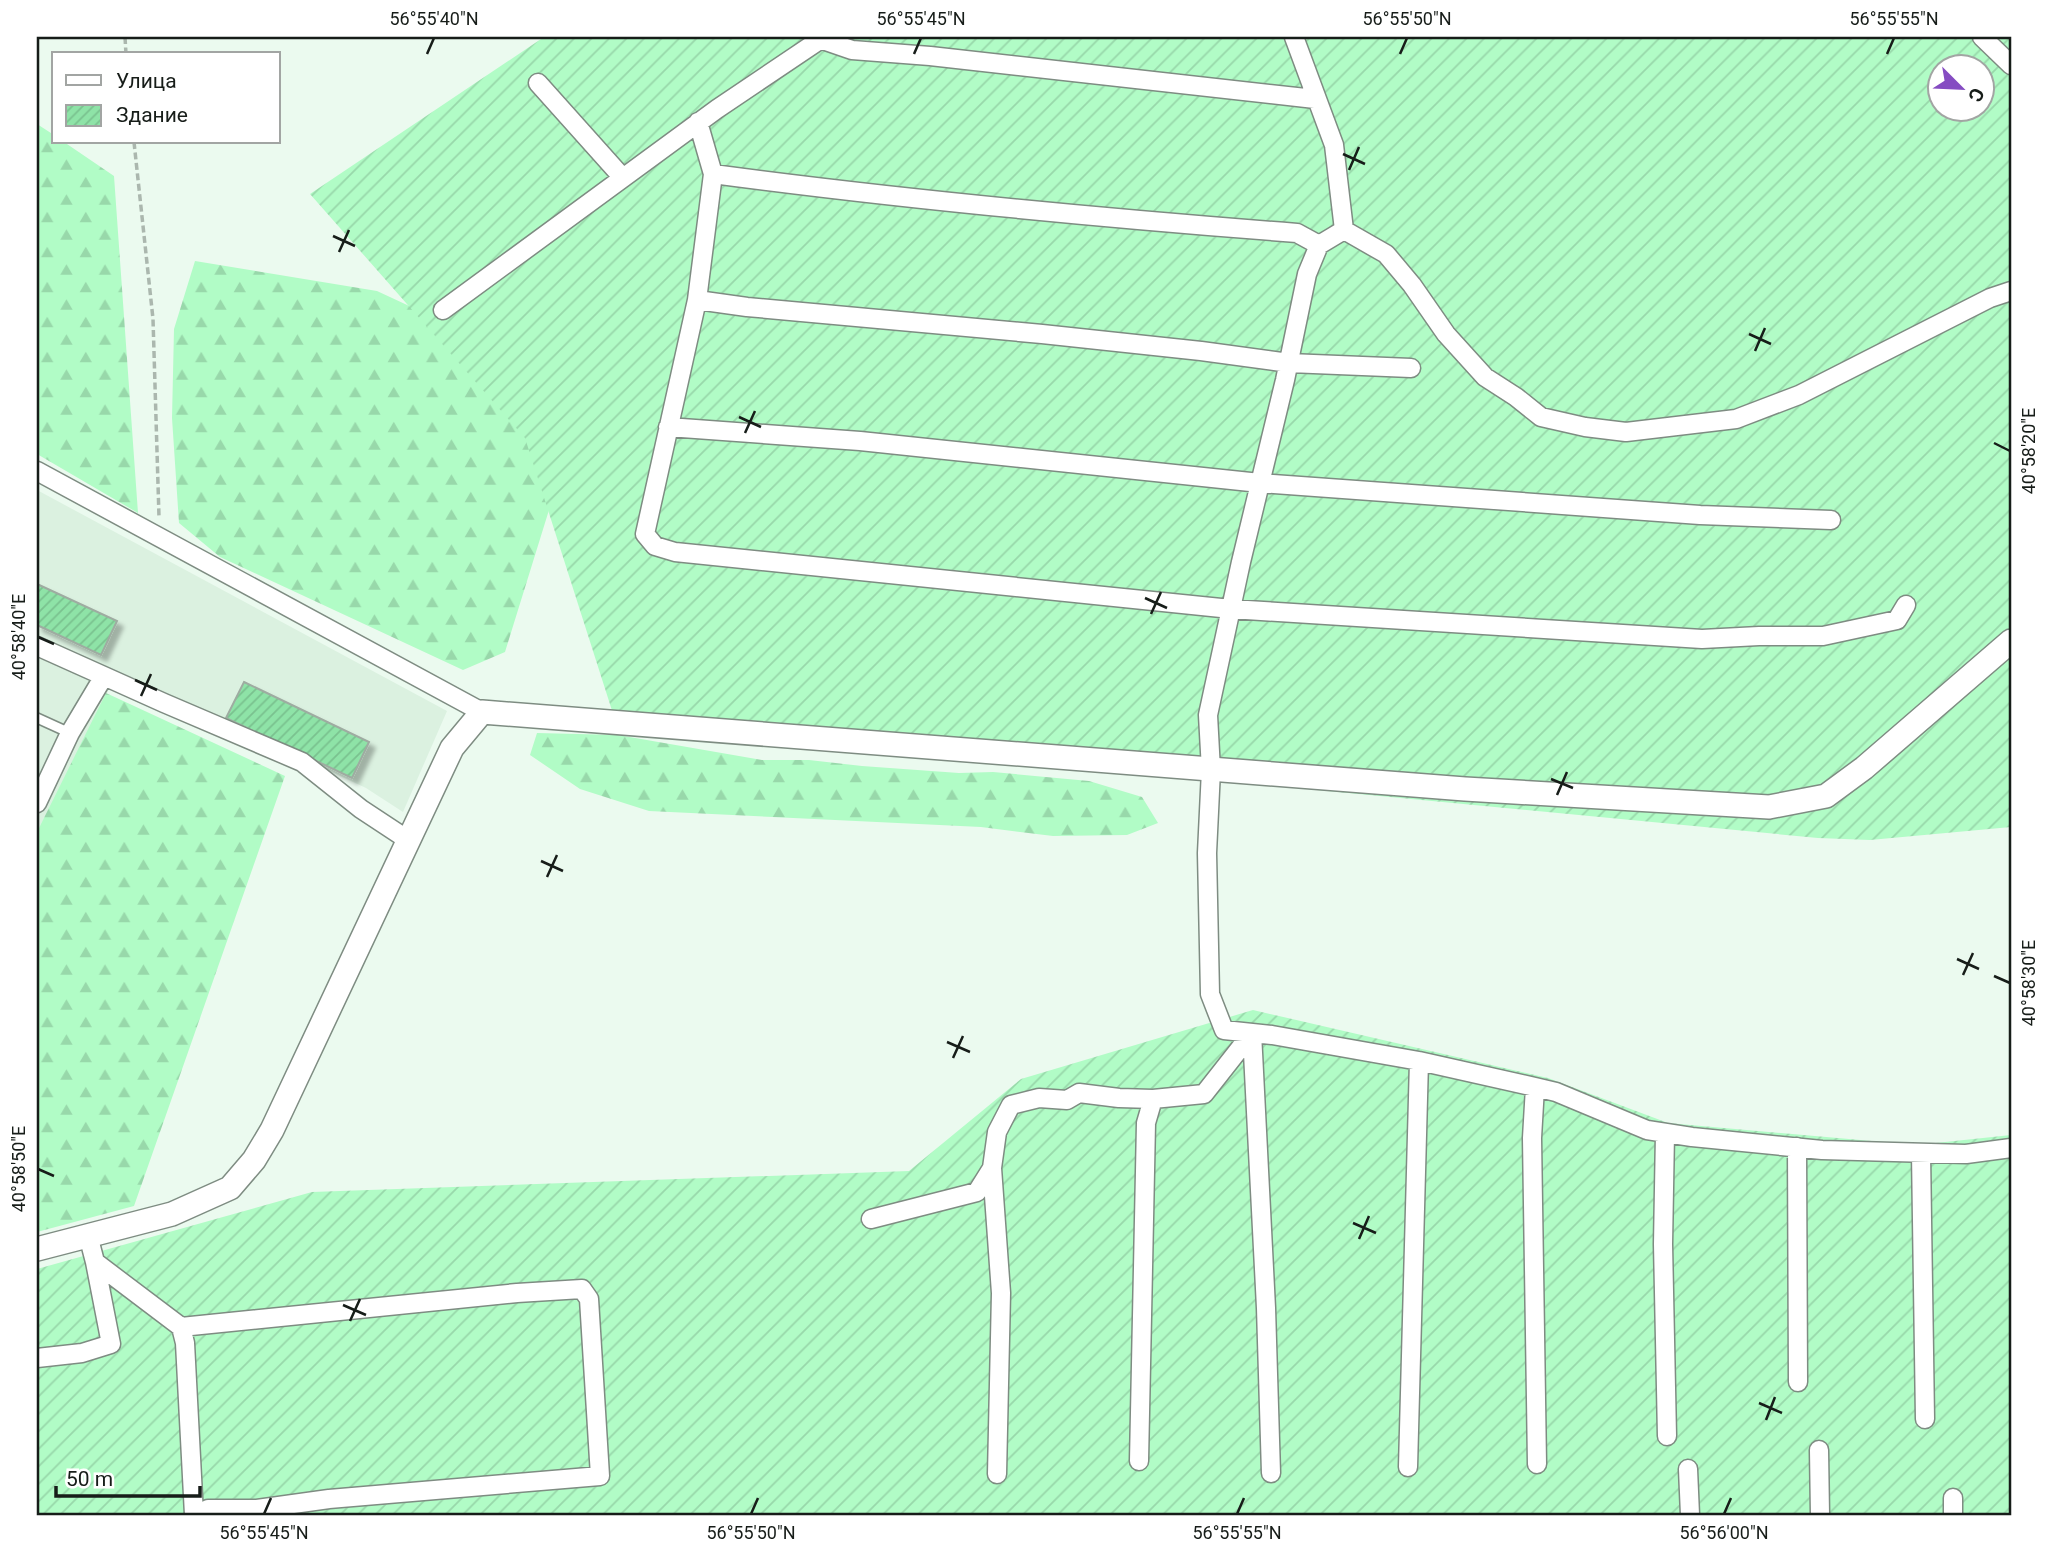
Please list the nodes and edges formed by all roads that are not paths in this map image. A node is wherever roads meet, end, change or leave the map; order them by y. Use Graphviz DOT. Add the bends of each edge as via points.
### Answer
graph roads {
  1 [pos="1294,37"];
  2 [pos="1982,37"];
  3 [pos="821,38"];
  4 [pos="2011,65"];
  5 [pos="538,83"];
  6 [pos="1315,99"];
  7 [pos="698,122"];
  8 [pos="713,174"];
  9 [pos="623,178"];
  10 [pos="1344,230"];
  11 [pos="1319,246"];
  12 [pos="2011,291"];
  13 [pos="696,300"];
  14 [pos="443,310"];
  15 [pos="1289,363"];
  16 [pos="1411,368"];
  17 [pos="668,427"];
  18 [pos="37,471"];
  19 [pos="1260,483"];
  20 [pos="1830,520"];
  21 [pos="1906,605"];
  22 [pos="1231,609"];
  23 [pos="2011,641"];
  24 [pos="37,646"];
  25 [pos="104,676"];
  26 [pos="482,712"];
  27 [pos="37,718"];
  28 [pos="70,733"];
  29 [pos="1211,770"];
  30 [pos="37,803"];
  31 [pos="408,841"];
  32 [pos="1252,1033"];
  33 [pos="1419,1061"];
  34 [pos="1535,1087"];
  35 [pos="1153,1099"];
  36 [pos="1665,1133"];
  37 [pos="1797,1147"];
  38 [pos="2011,1148"];
  39 [pos="1921,1153"];
  40 [pos="992,1168"];
  41 [pos="871,1219"];
  42 [pos="88,1235"];
  43 [pos="37,1249"];
  44 [pos="95,1262"];
  45 [pos="181,1327"];
  46 [pos="37,1359"];
  47 [pos="1798,1382"];
  48 [pos="1925,1419"];
  49 [pos="1667,1436"];
  50 [pos="1819,1450"];
  51 [pos="1139,1461"];
  52 [pos="1537,1464"];
  53 [pos="1408,1467"];
  54 [pos="1688,1469"];
  55 [pos="1271,1473"];
  56 [pos="997,1474"];
  57 [pos="195,1515"];
  58 [pos="1690,1515"];
  59 [pos="1820,1515"];
  1 -- 6 [label="street"];
  2 -- 4 [label="street"];
  3 -- 6 [label="street" via="852,50"];
  3 -- 7 [label="street"];
  5 -- 9 [label="street"];
  6 -- 10 [label="street" via="1334,145"];
  7 -- 8 [label="street"];
  7 -- 9 [label="street"];
  8 -- 11 [label="street" via="1122,220 1297,233"];
  8 -- 13 [label="street"];
  9 -- 14 [label="street"];
  10 -- 11 [label="street"];
  10 -- 12 [label="street" via="1385,254 1485,377 1541,417 1626,432 1736,419 1799,395"];
  11 -- 15 [label="street" via="1307,274"];
  13 -- 15 [label="street"];
  13 -- 17 [label="street"];
  15 -- 16 [label="street"];
  15 -- 19 [label="street"];
  17 -- 19 [label="street"];
  17 -- 22 [label="street" via="645,534 655,546 675,552"];
  18 -- 26 [label="street"];
  19 -- 20 [label="street"];
  19 -- 22 [label="street"];
  21 -- 22 [label="street" via="1897,620 1823,636 1702,639"];
  22 -- 29 [label="street" via="1208,715"];
  23 -- 29 [label="street" via="1826,796 1769,807"];
  24 -- 25 [label="street"];
  25 -- 28 [label="street"];
  25 -- 31 [label="street" via="302,762"];
  26 -- 29 [label="street"];
  26 -- 31 [label="street" via="452,748"];
  27 -- 28 [label="lane"];
  28 -- 30 [label="street"];
  29 -- 32 [label="street" via="1210,994 1224,1030"];
  31 -- 42 [label="street" via="254,1160 230,1188 172,1214"];
  32 -- 33 [label="street"];
  32 -- 35 [label="street" via="1204,1094"];
  32 -- 55 [label="street"];
  33 -- 34 [label="street"];
  33 -- 53 [label="street"];
  34 -- 36 [label="street"];
  34 -- 52 [label="street"];
  35 -- 40 [label="street" via="1079,1093 1067,1100 1039,1098 1011,1105 997,1132"];
  35 -- 51 [label="street" via="1146,1123"];
  36 -- 37 [label="street"];
  36 -- 49 [label="street" via="1662,1244"];
  37 -- 39 [label="street"];
  37 -- 47 [label="street"];
  38 -- 39 [label="street"];
  39 -- 48 [label="street"];
  40 -- 41 [label="street" via="977,1192"];
  40 -- 56 [label="street" via="1001,1293"];
  42 -- 43 [label="street"];
  42 -- 44 [label="street"];
  44 -- 45 [label="street"];
  44 -- 46 [label="street" via="111,1344"];
  45 -- 57 [label="street"];
  45 -- 57 [label="street" via="517,1293 582,1289 589,1299 600,1476 257,1509 208,1509"];
  50 -- 59 [label="street"];
  54 -- 58 [label="street"];
}
